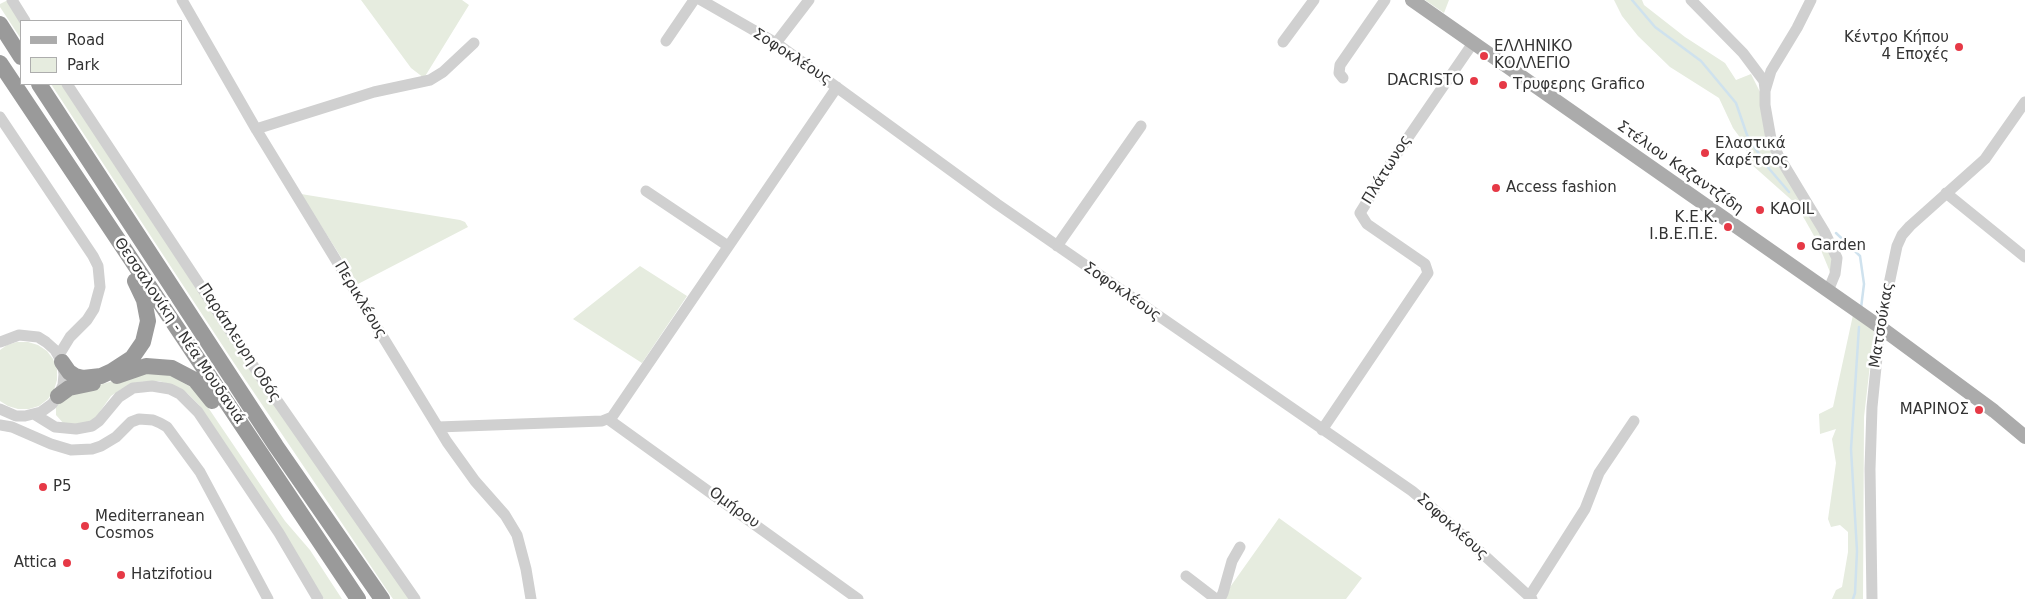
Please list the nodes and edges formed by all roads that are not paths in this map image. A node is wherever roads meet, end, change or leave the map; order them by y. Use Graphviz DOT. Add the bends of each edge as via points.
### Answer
graph roads {
  1 [pos="182,0"];
  2 [pos="694,0"];
  3 [pos="701,0"];
  4 [pos="809,0"];
  5 [pos="1314,0"];
  6 [pos="1385,0"];
  7 [pos="1412,0"];
  8 [pos="1691,0"];
  9 [pos="1811,0"];
  10 [pos="13,3"];
  11 [pos="24,20"];
  12 [pos="0,24"];
  13 [pos="666,41"];
  14 [pos="1283,42"];
  15 [pos="474,43"];
  16 [pos="776,43"];
  17 [pos="1473,43"];
  18 [pos="20,55"];
  19 [pos="0,63"];
  20 [pos="1344,78"];
  21 [pos="40,85"];
  22 [pos="68,85"];
  23 [pos="837,87"];
  24 [pos="1765,91"];
  25 [pos="20,94"];
  26 [pos="2025,102"];
  27 [pos="0,117"];
  28 [pos="1141,126"];
  29 [pos="256,128"];
  30 [pos="646,191"];
  31 [pos="1946,193"];
  32 [pos="728,246"];
  33 [pos="1057,246"];
  34 [pos="2025,256"];
  35 [pos="1828,292"];
  36 [pos="1880,327"];
  37 [pos="76,330"];
  38 [pos="0,342"];
  39 [pos="46,342"];
  40 [pos="60,359"];
  41 [pos="55,400"];
  42 [pos="2,411"];
  43 [pos="34,414"];
  44 [pos="608,419"];
  45 [pos="1634,421"];
  46 [pos="0,425"];
  47 [pos="460,426"];
  48 [pos="438,427"];
  49 [pos="62,428"];
  50 [pos="1322,430"];
  51 [pos="2025,436"];
  52 [pos="447,442"];
  53 [pos="1240,547"];
  54 [pos="338,569"];
  55 [pos="1186,576"];
  56 [pos="382,597"];
  57 [pos="1530,598"];
  58 [pos="268,599"];
  59 [pos="318,599"];
  60 [pos="358,599"];
  61 [pos="415,599"];
  62 [pos="530,599"];
  63 [pos="858,599"];
  64 [pos="1218,599"];
  65 [pos="1872,599"];
  1 -- 29 [label="street, Περικλέους"];
  2 -- 13 [label="street"];
  3 -- 16 [label="street, Σοφοκλέους"];
  4 -- 16 [label="street"];
  5 -- 14 [label="street"];
  6 -- 20 [label="street" via="1340,65 1339,73"];
  7 -- 17 [label="main road, Στέλιου Καζαντζίδη"];
  8 -- 24 [label="street" via="1743,53 1764,81"];
  9 -- 24 [label="street" via="1771,71"];
  10 -- 11 [label="street"];
  12 -- 18 [label="highway"];
  15 -- 29 [label="street" via="430,80 374,92"];
  16 -- 23 [label="street, Σοφοκλέους"];
  17 -- 35 [label="main road, Στέλιου Καζαντζίδη"];
  17 -- 50 [label="street, Πλάτωνος" via="1360,213 1367,224 1424,264 1428,273"];
  19 -- 25 [label="highway, Θεσσαλονίκη - Νέα Μουδανιά"];
  21 -- 56 [label="highway, Θεσσαλονίκη - Νέα Μουδανιά" via="276,446"];
  22 -- 61 [label="street, Παράπλευρη Οδός" via="262,379"];
  23 -- 32 [label="street"];
  23 -- 33 [label="street, Σοφοκλέους"];
  24 -- 35 [label="street" via="1771,139 1837,258"];
  25 -- 40 [label="highway" via="129,269 147,310 148,326 143,342 132,358 121,366 101,376 82,378 68,372"];
  25 -- 54 [label="highway, Θεσσαλονίκη - Νέα Μουδανιά"];
  26 -- 31 [label="street, Ματσούκας" via="1990,153"];
  27 -- 37 [label="street" via="96,261 100,281 98,299 90,316"];
  28 -- 33 [label="street"];
  29 -- 48 [label="street, Περικλέους"];
  30 -- 32 [label="street"];
  31 -- 34 [label="street"];
  31 -- 36 [label="street, Ματσούκας" via="1910,226 1900,240"];
  32 -- 44 [label="street" via="616,412"];
  33 -- 50 [label="street, Σοφοκλέους"];
  35 -- 36 [label="main road, Στέλιου Καζαντζίδη"];
  36 -- 51 [label="main road, Στέλιου Καζαντζίδη"];
  36 -- 65 [label="street, Ματσούκας" via="1870,436"];
  37 -- 39 [label="street"];
  37 -- 40 [label="street"];
  38 -- 39 [label="street" via="19,334 38,337"];
  39 -- 40 [label="street"];
  40 -- 41 [label="street" via="63,385"];
  41 -- 43 [label="street"];
  41 -- 49 [label="street" via="53,416"];
  41 -- 54 [label="highway" via="69,388 146,366 158,365 184,372 204,388 292,518 322,556"];
  42 -- 43 [label="street" via="25,416"];
  43 -- 49 [label="street"];
  44 -- 47 [label="street"];
  44 -- 63 [label="street, Ομήρου"];
  45 -- 57 [label="street" via="1599,473 1585,509"];
  46 -- 58 [label="street" via="71,450 101,446 139,419 160,422 200,472"];
  47 -- 48 [label="street"];
  47 -- 52 [label="street"];
  48 -- 52 [label="street, Περικλέους"];
  49 -- 59 [label="street" via="76,430 92,426 119,397 133,388 152,386 180,394 198,412 288,547"];
  50 -- 57 [label="street, Σοφοκλέους" via="1423,500"];
  52 -- 62 [label="street, Περικλέους" via="517,535"];
  53 -- 64 [label="street" via="1232,561 1224,594"];
  54 -- 60 [label="highway, Θεσσαλονίκη - Νέα Μουδανιά"];
  55 -- 64 [label="street"];
}
